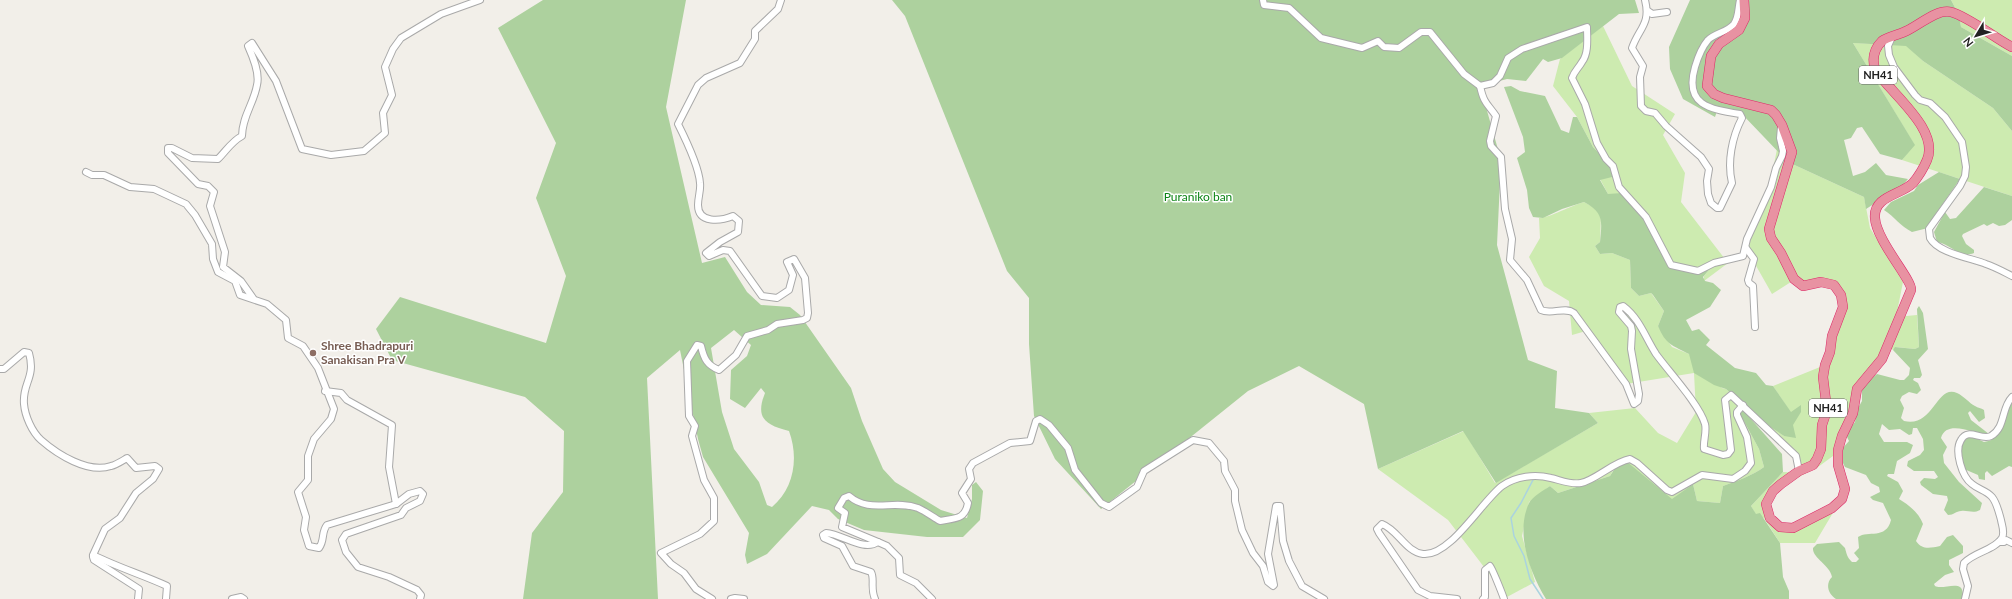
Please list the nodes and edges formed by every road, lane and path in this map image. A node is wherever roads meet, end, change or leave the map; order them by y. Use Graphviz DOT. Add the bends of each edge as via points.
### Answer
graph roads {
  1 [pos="480,0"];
  2 [pos="781,0"];
  3 [pos="1263,0"];
  4 [pos="1645,0"];
  5 [pos="1740,0"];
  6 [pos="1744,0"];
  7 [pos="1648,11"];
  8 [pos="1667,12"];
  9 [pos="1892,37"];
  10 [pos="2012,46"];
  11 [pos="1480,86"];
  12 [pos="1782,125"];
  13 [pos="86,172"];
  14 [pos="1746,248"];
  15 [pos="2012,276"];
  16 [pos="253,298"];
  17 [pos="1755,327"];
  18 [pos="0,369"];
  19 [pos="325,391"];
  20 [pos="2012,397"];
  21 [pos="1742,405"];
  22 [pos="1799,471"];
  23 [pos="396,504"];
  24 [pos="878,542"];
  25 [pos="1997,542"];
  26 [pos="2012,543"];
  27 [pos="93,555"];
  28 [pos="138,599"];
  29 [pos="166,599"];
  30 [pos="232,599"];
  31 [pos="244,599"];
  32 [pos="420,599"];
  33 [pos="712,599"];
  34 [pos="731,599"];
  35 [pos="744,599"];
  36 [pos="874,599"];
  37 [pos="932,599"];
  38 [pos="1324,599"];
  39 [pos="1457,599"];
  40 [pos="1484,599"];
  41 [pos="1504,599"];
  42 [pos="1965,599"];
  1 -- 16 [label="street" via="441,14 401,38 385,67 392,95 383,113 385,133 364,151 331,156 302,149 276,82 252,43 248,46 254,58 258,84 242,127 242,136 218,159 192,158 168,148 168,153 198,184 208,186 214,192 210,206 225,252 223,268 241,281"];
  2 -- 33 [label="street" via="778,9 755,31 755,39 740,63 706,78 698,85 678,124 700,182 698,207 704,217 721,221 733,216 739,221 738,232 706,253 709,256 723,250 730,251 762,296 777,298 789,290 793,275 787,262 794,259 805,278 808,313 807,318 803,320 777,324 768,330 747,336 736,355 719,370 705,361 701,346 697,345 687,361 689,416 695,426 692,436 704,480 714,498 714,521 700,534 661,552 671,564 684,573 696,589"];
  3 -- 11 [label="street" via="1264,5 1289,8 1321,38 1362,48 1378,41 1384,47 1399,48 1421,32 1430,32 1464,74"];
  4 -- 7 [label="street"];
  5 -- 7 [label="street" via="1734,23 1709,39 1700,52 1692,79 1692,89 1698,100 1708,108 1740,114 1742,118 1731,150 1732,182 1720,208 1711,203 1707,182 1709,169 1701,157 1666,126 1655,112 1646,111 1641,106 1640,77 1643,66 1632,48 1636,36 1646,23"];
  6 -- 12 [label="highway, NH41" via="1745,18 1739,30 1719,44 1711,56 1707,86 1714,94 1723,98 1771,110"];
  7 -- 8 [label="street" via="1652,14"];
  9 -- 10 [label="highway, NH41" via="1915,28 1931,16 1947,11 1959,15"];
  9 -- 15 [label="street" via="1888,46 1894,67 1920,100 1930,103 1945,117 1962,142 1966,167 1964,176 1960,186 1930,229 1930,238 1937,246"];
  9 -- 22 [label="highway, NH41" via="1883,40 1876,48 1873,63 1875,69 1924,130 1930,149 1927,159 1912,183 1882,201 1875,218 1881,237 1911,283 1911,290 1882,359 1857,389 1854,413 1838,450 1838,465 1845,488 1842,499 1832,508 1793,528 1780,527 1770,518 1766,504 1773,491"];
  11 -- 14 [label="street" via="1494,83 1508,58 1522,49 1587,28 1588,44 1583,62 1575,69 1572,78 1585,104 1597,144 1613,166 1618,187 1646,217 1671,265 1698,271 1714,262 1743,256"];
  11 -- 21 [label="street" via="1485,103 1496,116 1490,141 1501,157 1505,209 1512,239 1510,260 1527,280 1541,310 1569,310 1574,313 1626,384 1634,404 1638,401 1638,394 1631,349 1632,331 1619,310 1622,306 1625,308 1641,325 1649,343 1702,418 1705,428 1705,450 1728,454 1731,444 1725,400 1731,395"];
  12 -- 14 [label="street" via="1782,156 1747,239"];
  12 -- 22 [label="highway, NH41" via="1792,152 1769,229 1771,238 1798,284 1803,286 1821,282 1834,285 1841,296 1843,307 1832,336 1823,377 1828,410 1822,425 1821,449 1813,465"];
  13 -- 16 [label="street" via="104,175 130,187 154,189 186,204 212,244 213,259 218,272 235,281 240,295"];
  14 -- 17 [label="street" via="1754,259 1748,280 1753,286"];
  16 -- 19 [label="street" via="267,304 286,320 288,338 303,346 318,368"];
  18 -- 27 [label="street" via="4,369 24,352 29,353 32,368 24,403 29,422 40,439 75,463 91,467 110,467 127,458 136,468 155,466 159,469 154,479 136,493 120,518 105,529"];
  19 -- 23 [label="street" via="340,393 347,400 392,425 389,467"];
  19 -- 23 [label="street" via="334,409 331,419 314,439 308,456 308,480 298,492 306,517 304,530 309,546 319,548 323,543 324,528 327,524"];
  20 -- 25 [label="street" via="2005,406 2001,424 1994,434 1984,437 1969,434 1963,436 1959,444 1960,465 1969,482 1986,491 1995,503 2003,528 2002,538"];
  21 -- 22 [label="street" via="1796,456"];
  21 -- 39 [label="street" via="1737,415 1747,437 1750,463 1745,471 1733,479 1702,475 1672,492 1630,459 1581,483 1565,482 1539,475 1524,477 1512,480 1496,491 1447,545 1423,554 1408,546 1386,525 1378,526 1379,533 1418,590 1430,596"];
  23 -- 32 [label="street" via="408,494 420,491 423,494 420,501 406,508 401,515 346,534 342,540 346,552 358,567 417,590 421,595"];
  24 -- 36 [label="street" via="873,546 865,546 833,533 823,535 827,541 842,546 853,566 871,572 874,578 871,588"];
  24 -- 37 [label="street" via="887,546 899,558 900,575 916,583"];
  24 -- 38 [label="street" via="842,527 844,513 838,508 844,498 849,496 857,503 876,506 895,504 918,508 940,521 961,516 966,512 968,503 962,493 971,479 969,469 973,463 1010,443 1030,441 1036,421 1040,419 1049,425 1068,448 1075,470 1101,503 1109,507 1137,487 1144,471 1193,440 1209,443 1224,461 1225,471 1235,490 1242,530 1253,553 1263,566 1268,582 1274,585 1268,554 1276,506 1280,506 1288,561 1302,586"];
  25 -- 26 [label="street" via="2006,540"];
  25 -- 42 [label="street" via="1964,562 1963,571 1968,584"];
  27 -- 28 [label="street" via="94,560 139,589"];
  27 -- 29 [label="street" via="114,566 137,572 167,586"];
  30 -- 31 [label="street"];
  34 -- 35 [label="street"];
  40 -- 41 [label="street" via="1485,570 1490,566 1494,569"];
}
